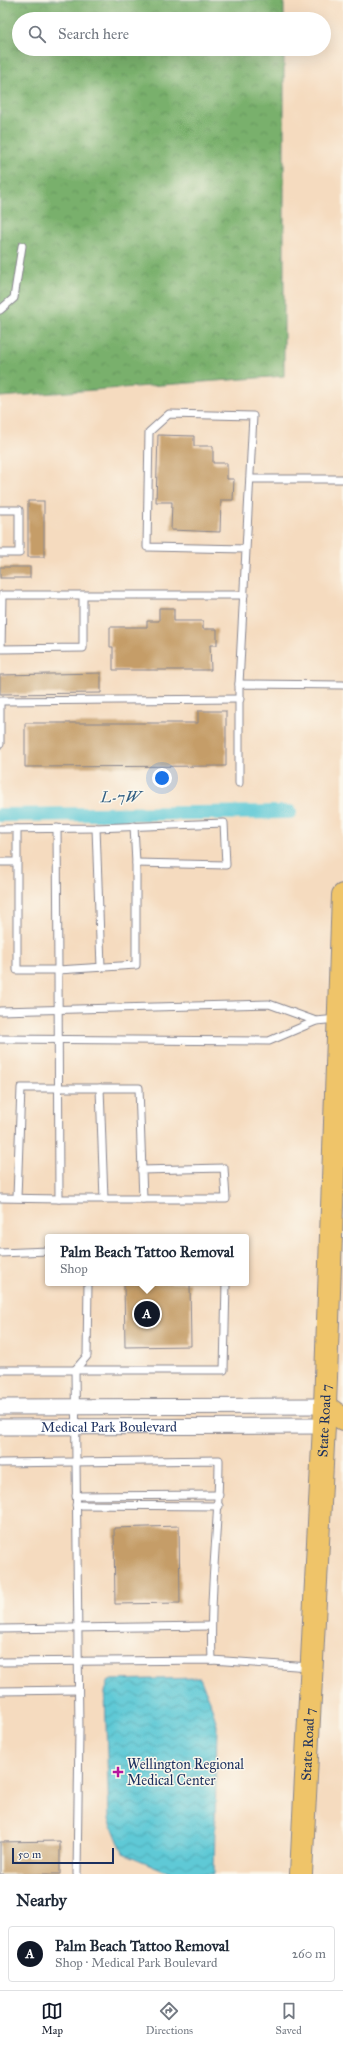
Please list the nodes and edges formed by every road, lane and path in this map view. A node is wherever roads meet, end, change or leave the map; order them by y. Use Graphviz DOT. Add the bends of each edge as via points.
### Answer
graph roads {
  1 [pos="22,246"];
  2 [pos="0,310"];
  3 [pos="250,478"];
  4 [pos="343,480"];
  5 [pos="0,510"];
  6 [pos="246,549"];
  7 [pos="0,553"];
  8 [pos="83,595"];
  9 [pos="244,595"];
  10 [pos="240,684"];
  11 [pos="343,685"];
  12 [pos="240,700"];
  13 [pos="0,744"];
  14 [pos="239,783"];
  15 [pos="134,826"];
  16 [pos="57,828"];
  17 [pos="96,828"];
  18 [pos="0,829"];
  19 [pos="17,829"];
  20 [pos="0,862"];
  21 [pos="17,862"];
  22 [pos="136,863"];
  23 [pos="343,895"];
  24 [pos="101,967"];
  25 [pos="58,970"];
  26 [pos="58,1010"];
  27 [pos="0,1011"];
  28 [pos="341,1019"];
  29 [pos="316,1022"];
  30 [pos="0,1039"];
  31 [pos="58,1040"];
  32 [pos="58,1087"];
  33 [pos="100,1088"];
  34 [pos="141,1170"];
  35 [pos="0,1198"];
  36 [pos="17,1198"];
  37 [pos="58,1200"];
  38 [pos="104,1200"];
  39 [pos="143,1200"];
  40 [pos="331,1220"];
  41 [pos="0,1252"];
  42 [pos="45,1252"];
  43 [pos="88,1286"];
  44 [pos="226,1286"];
  45 [pos="343,1348"];
  46 [pos="0,1370"];
  47 [pos="75,1370"];
  48 [pos="75,1406"];
  49 [pos="217,1406"];
  50 [pos="0,1407"];
  51 [pos="331,1417"];
  52 [pos="75,1426"];
  53 [pos="218,1426"];
  54 [pos="0,1427"];
  55 [pos="0,1463"];
  56 [pos="76,1463"];
  57 [pos="219,1495"];
  58 [pos="76,1496"];
  59 [pos="76,1505"];
  60 [pos="219,1506"];
  61 [pos="210,1626"];
  62 [pos="0,1629"];
  63 [pos="77,1629"];
  64 [pos="212,1660"];
  65 [pos="78,1661"];
  66 [pos="0,1662"];
  67 [pos="311,1667"];
  68 [pos="78,1690"];
  69 [pos="0,1691"];
  70 [pos="77,1874"];
  71 [pos="301,1874"];
  1 -- 2 [label="lane" via="14,298"];
  3 -- 4 [label="lane"];
  3 -- 6 [label="lane"];
  3 -- 6 [label="lane" via="253,416 169,414 149,432 147,547"];
  5 -- 7 [label="lane" via="19,510 19,552"];
  6 -- 9 [label="lane"];
  8 -- 8 [label="lane" via="2,595 1,649 83,648"];
  8 -- 9 [label="lane"];
  9 -- 10 [label="lane"];
  10 -- 11 [label="lane"];
  10 -- 12 [label="lane"];
  12 -- 13 [label="lane" via="0,701"];
  12 -- 14 [label="lane"];
  15 -- 17 [label="lane"];
  15 -- 22 [label="lane"];
  15 -- 22 [label="lane" via="224,823 226,865"];
  16 -- 17 [label="lane"];
  16 -- 19 [label="lane"];
  16 -- 25 [label="lane"];
  17 -- 24 [label="lane"];
  18 -- 19 [label="lane"];
  19 -- 21 [label="lane"];
  20 -- 21 [label="lane"];
  21 -- 25 [label="lane" via="17,970"];
  22 -- 24 [label="lane" via="136,965"];
  23 -- 28 [label="main road, State Road 7"];
  24 -- 25 [label="lane"];
  25 -- 26 [label="lane"];
  26 -- 27 [label="lane"];
  26 -- 29 [label="lane" via="269,1004"];
  26 -- 31 [label="lane"];
  28 -- 29 [label="lane"];
  28 -- 40 [label="main road, State Road 7"];
  29 -- 31 [label="lane" via="269,1041"];
  30 -- 31 [label="lane"];
  31 -- 32 [label="lane"];
  32 -- 33 [label="lane"];
  32 -- 36 [label="lane" via="21,1088"];
  32 -- 37 [label="lane"];
  33 -- 34 [label="lane" via="139,1088"];
  33 -- 38 [label="lane"];
  34 -- 39 [label="lane"];
  34 -- 39 [label="lane" via="224,1168 226,1200"];
  35 -- 36 [label="lane"];
  36 -- 37 [label="lane"];
  37 -- 38 [label="lane"];
  38 -- 39 [label="lane"];
  40 -- 45 [label="main road"];
  40 -- 51 [label="main road, State Road 7"];
  41 -- 42 [label="lane"];
  43 -- 47 [label="lane" via="87,1356"];
  44 -- 47 [label="lane" via="224,1370"];
  46 -- 47 [label="lane"];
  47 -- 48 [label="lane"];
  48 -- 49 [label="street, Medical Park Boulevard"];
  48 -- 50 [label="street, Medical Park Boulevard"];
  48 -- 52 [label="lane"];
  49 -- 51 [label="street, Medical Park Boulevard"];
  49 -- 53 [label="street"];
  51 -- 53 [label="street, Medical Park Boulevard"];
  51 -- 67 [label="main road, State Road 7"];
  52 -- 53 [label="street, Medical Park Boulevard"];
  52 -- 54 [label="street, Medical Park Boulevard"];
  52 -- 56 [label="lane"];
  55 -- 56 [label="lane"];
  56 -- 57 [label="lane" via="219,1460"];
  56 -- 58 [label="lane"];
  57 -- 58 [label="lane"];
  57 -- 60 [label="lane"];
  58 -- 59 [label="lane"];
  59 -- 60 [label="lane"];
  59 -- 63 [label="lane"];
  60 -- 61 [label="lane"];
  61 -- 63 [label="lane"];
  61 -- 64 [label="lane"];
  62 -- 63 [label="lane"];
  63 -- 65 [label="lane"];
  64 -- 65 [label="lane"];
  64 -- 67 [label="lane"];
  65 -- 66 [label="lane"];
  65 -- 68 [label="lane"];
  67 -- 71 [label="main road, State Road 7"];
  68 -- 69 [label="lane"];
  68 -- 70 [label="lane"];
}
